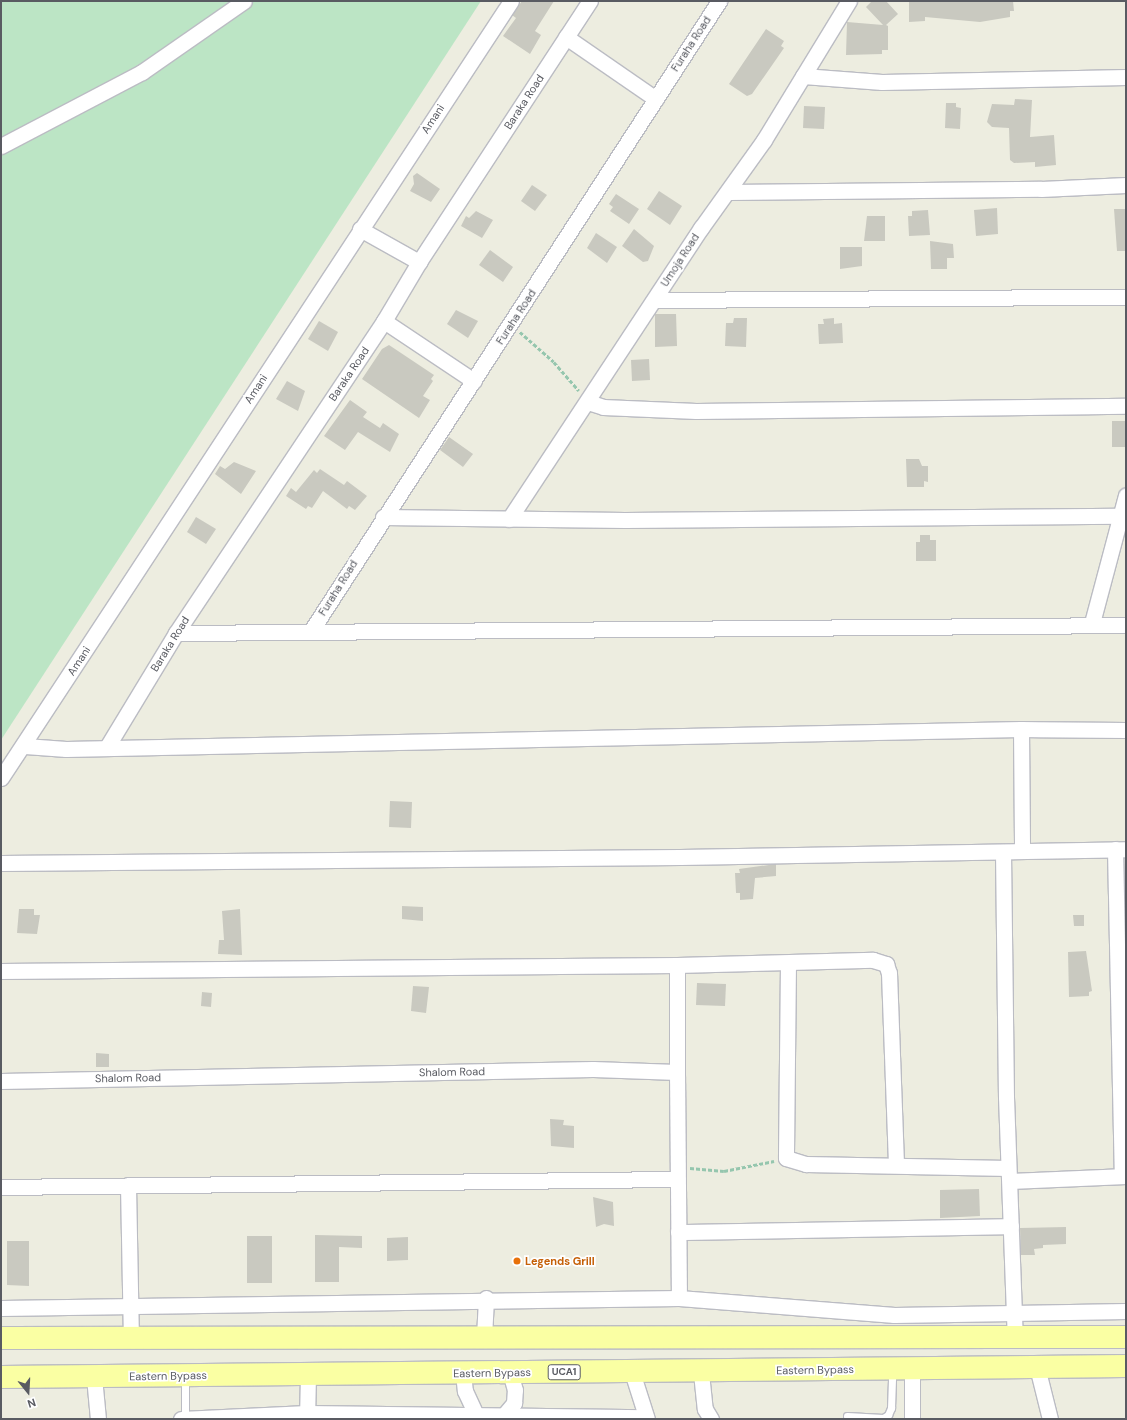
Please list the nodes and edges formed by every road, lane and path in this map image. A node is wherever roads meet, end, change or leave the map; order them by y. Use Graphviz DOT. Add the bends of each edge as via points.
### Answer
graph roads {
  1 [pos="244,1"];
  2 [pos="511,1"];
  3 [pos="590,1"];
  4 [pos="719,1"];
  5 [pos="849,1"];
  6 [pos="566,37"];
  7 [pos="802,76"];
  8 [pos="1126,77"];
  9 [pos="656,99"];
  10 [pos="1,146"];
  11 [pos="1126,185"];
  12 [pos="729,192"];
  13 [pos="360,229"];
  14 [pos="418,262"];
  15 [pos="1126,297"];
  16 [pos="655,300"];
  17 [pos="384,320"];
  18 [pos="511,324"];
  19 [pos="474,381"];
  20 [pos="588,402"];
  21 [pos="1126,406"];
  22 [pos="1126,495"];
  23 [pos="1120,516"];
  24 [pos="383,517"];
  25 [pos="509,519"];
  26 [pos="1092,623"];
  27 [pos="1126,625"];
  28 [pos="311,631"];
  29 [pos="176,633"];
  30 [pos="1021,729"];
  31 [pos="1126,730"];
  32 [pos="25,746"];
  33 [pos="107,747"];
  34 [pos="1,778"];
  35 [pos="1121,849"];
  36 [pos="1022,851"];
  37 [pos="1003,852"];
  38 [pos="1,863"];
  39 [pos="788,963"];
  40 [pos="676,965"];
  41 [pos="1,971"];
  42 [pos="677,1072"];
  43 [pos="1,1081"];
  44 [pos="786,1158"];
  45 [pos="896,1165"];
  46 [pos="677,1173"];
  47 [pos="1009,1174"];
  48 [pos="1124,1176"];
  49 [pos="128,1185"];
  50 [pos="1,1187"];
  51 [pos="1011,1226"];
  52 [pos="678,1232"];
  53 [pos="486,1298"];
  54 [pos="678,1298"];
  55 [pos="133,1304"];
  56 [pos="1,1308"];
  57 [pos="1126,1311"];
  58 [pos="1015,1312"];
  59 [pos="484,1337"];
  60 [pos="1015,1337"];
  61 [pos="1126,1337"];
  62 [pos="1,1338"];
  63 [pos="131,1338"];
  64 [pos="1126,1366"];
  65 [pos="1037,1367"];
  66 [pos="902,1369"];
  67 [pos="510,1372"];
  68 [pos="632,1372"];
  69 [pos="463,1373"];
  70 [pos="701,1373"];
  71 [pos="308,1374"];
  72 [pos="185,1376"];
  73 [pos="94,1377"];
  74 [pos="1,1378"];
  75 [pos="476,1415"];
  76 [pos="504,1415"];
  77 [pos="307,1416"];
  78 [pos="847,1416"];
  79 [pos="646,1418"];
  80 [pos="98,1419"];
  81 [pos="181,1419"];
  82 [pos="185,1419"];
  83 [pos="711,1419"];
  84 [pos="912,1419"];
  85 [pos="1050,1419"];
  1 -- 10 [label="street" via="142,72"];
  2 -- 13 [label="street, Amani"];
  3 -- 6 [label="street, Baraka Road"];
  4 -- 9 [label="street, Furaha Road"];
  5 -- 7 [label="street, Umoja Road"];
  6 -- 9 [label="street"];
  6 -- 14 [label="street, Baraka Road"];
  7 -- 8 [label="street" via="868,82"];
  7 -- 12 [label="street, Umoja Road"];
  9 -- 18 [label="street, Furaha Road"];
  11 -- 12 [label="street" via="1041,189"];
  12 -- 16 [label="street, Umoja Road"];
  13 -- 14 [label="street"];
  13 -- 32 [label="street, Amani"];
  14 -- 17 [label="street, Baraka Road"];
  15 -- 16 [label="street"];
  16 -- 20 [label="street, Umoja Road"];
  17 -- 19 [label="street"];
  17 -- 29 [label="street, Baraka Road"];
  18 -- 19 [label="street, Furaha Road"];
  18 -- 20 [label="path" via="554,362"];
  19 -- 24 [label="street, Furaha Road"];
  20 -- 21 [label="street" via="603,407 696,411"];
  20 -- 25 [label="street, Umoja Road"];
  22 -- 23 [label="street"];
  23 -- 25 [label="street"];
  23 -- 26 [label="street"];
  24 -- 25 [label="street"];
  24 -- 28 [label="street, Furaha Road"];
  26 -- 27 [label="street"];
  26 -- 28 [label="street"];
  28 -- 29 [label="street"];
  29 -- 33 [label="street, Baraka Road"];
  30 -- 31 [label="street"];
  30 -- 33 [label="street"];
  30 -- 36 [label="street"];
  32 -- 33 [label="street"];
  32 -- 34 [label="street, Amani"];
  35 -- 36 [label="street"];
  35 -- 48 [label="street"];
  36 -- 37 [label="street"];
  37 -- 38 [label="street"];
  37 -- 47 [label="street"];
  39 -- 40 [label="street"];
  39 -- 44 [label="street"];
  39 -- 45 [label="street" via="873,960 888,968"];
  40 -- 41 [label="street"];
  40 -- 42 [label="street"];
  42 -- 43 [label="street, Shalom Road" via="586,1069"];
  42 -- 46 [label="street"];
  44 -- 45 [label="street" via="806,1164"];
  44 -- 46 [label="path" via="724,1171"];
  45 -- 47 [label="street"];
  46 -- 49 [label="street"];
  46 -- 52 [label="street"];
  47 -- 48 [label="street"];
  47 -- 51 [label="street"];
  49 -- 50 [label="street"];
  49 -- 55 [label="street"];
  51 -- 52 [label="street"];
  51 -- 58 [label="street"];
  52 -- 54 [label="street"];
  53 -- 54 [label="street"];
  53 -- 55 [label="street"];
  53 -- 59 [label="street"];
  54 -- 58 [label="street" via="894,1315"];
  55 -- 56 [label="street"];
  55 -- 63 [label="street"];
  57 -- 58 [label="street"];
  58 -- 60 [label="street"];
  59 -- 60 [label="main road"];
  59 -- 63 [label="main road"];
  60 -- 61 [label="main road"];
  62 -- 63 [label="main road"];
  64 -- 65 [label="main road, Eastern Bypass / UCA1"];
  65 -- 66 [label="main road, Eastern Bypass / UCA1"];
  65 -- 85 [label="street"];
  66 -- 70 [label="main road, Eastern Bypass / UCA1"];
  66 -- 78 [label="lane" via="890,1413 883,1418"];
  66 -- 84 [label="street"];
  67 -- 68 [label="main road, Eastern Bypass / UCA1"];
  67 -- 69 [label="main road, Eastern Bypass / UCA1"];
  67 -- 76 [label="street" via="515,1390 514,1403"];
  68 -- 70 [label="main road, Eastern Bypass / UCA1"];
  68 -- 79 [label="street"];
  69 -- 71 [label="main road, Eastern Bypass / UCA1"];
  69 -- 75 [label="street" via="465,1391"];
  70 -- 83 [label="street" via="705,1408"];
  71 -- 72 [label="main road, Eastern Bypass / UCA1"];
  71 -- 77 [label="street"];
  72 -- 73 [label="main road, Eastern Bypass / UCA1"];
  72 -- 82 [label="lane"];
  73 -- 74 [label="main road, Eastern Bypass / UCA1"];
  73 -- 80 [label="street"];
  75 -- 76 [label="street"];
  75 -- 77 [label="street"];
  76 -- 79 [label="street"];
  77 -- 82 [label="street"];
  81 -- 82 [label="street"];
}
